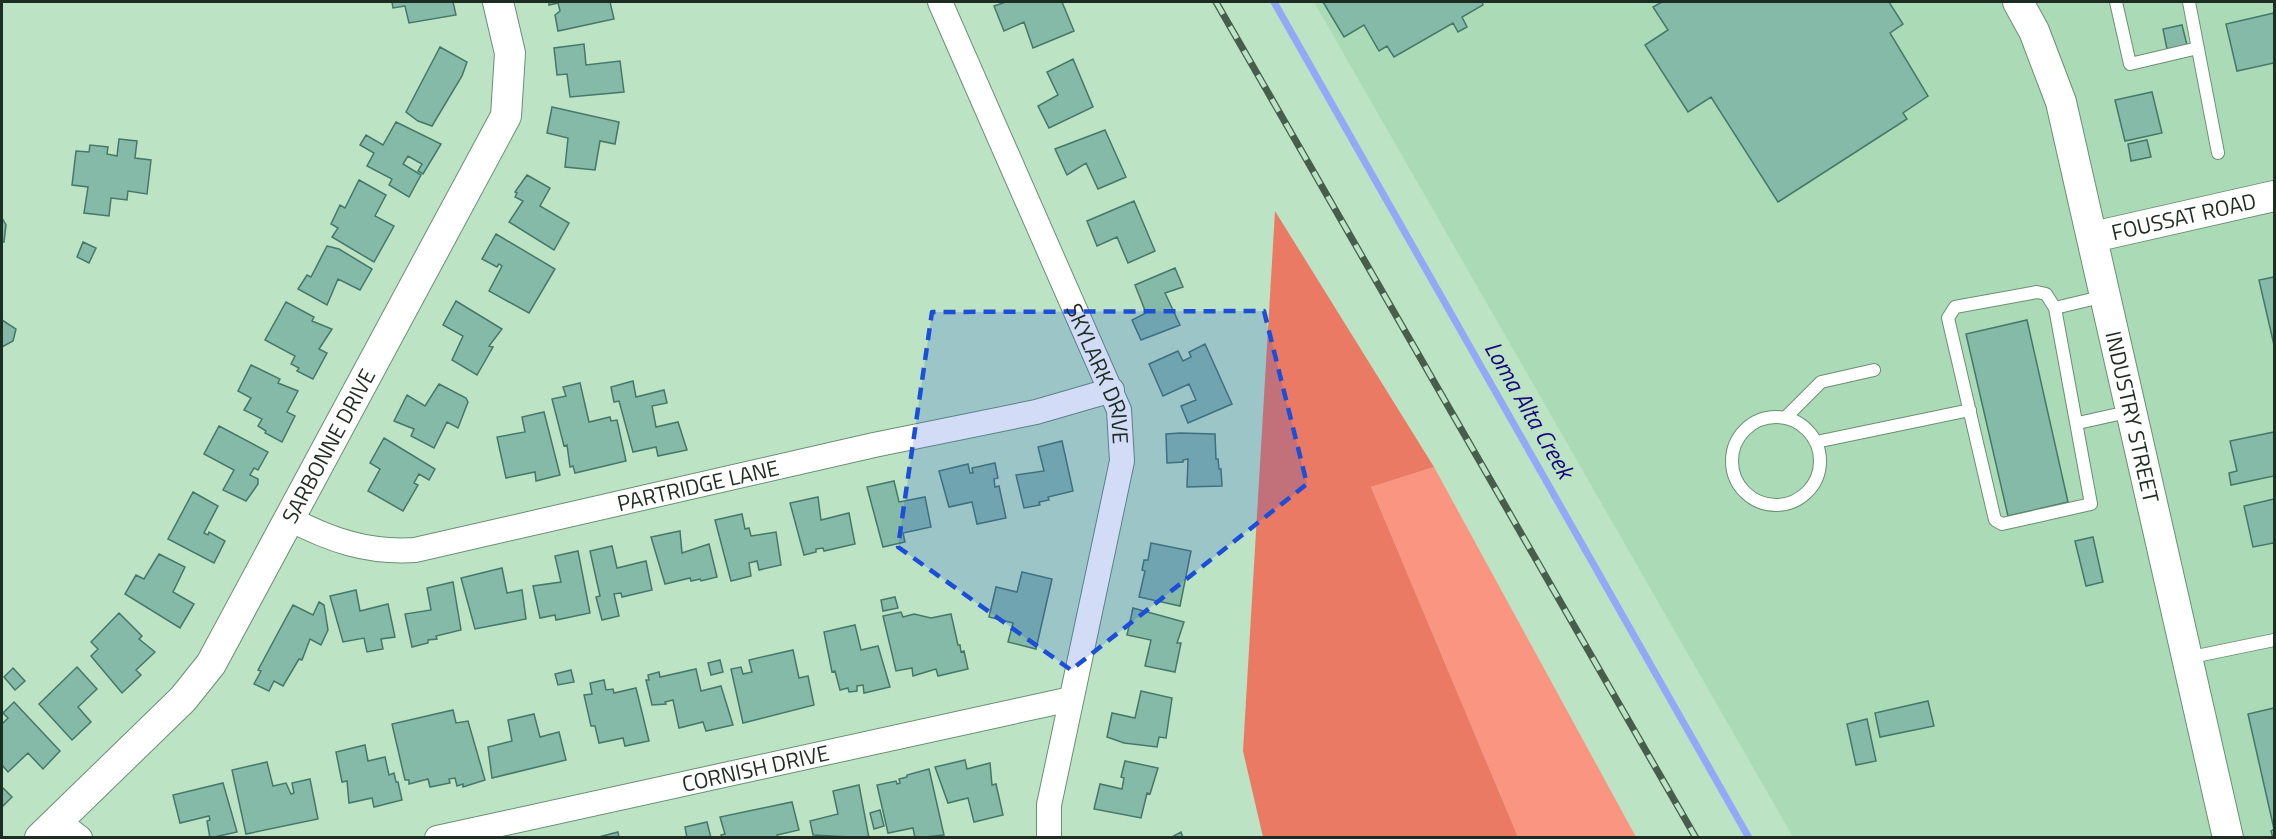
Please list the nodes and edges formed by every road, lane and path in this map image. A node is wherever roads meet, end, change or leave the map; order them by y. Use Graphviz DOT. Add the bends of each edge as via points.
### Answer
graph roads {
  1 [pos="498,2"];
  2 [pos="940,2"];
  3 [pos="2018,2"];
  4 [pos="2116,2"];
  5 [pos="2189,2"];
  6 [pos="2198,48"];
  7 [pos="2218,153"];
  8 [pos="2274,195"];
  9 [pos="2093,237"];
  10 [pos="2106,296"];
  11 [pos="2055,308"];
  12 [pos="1874,370"];
  13 [pos="1112,390"];
  14 [pos="1970,410"];
  15 [pos="2132,411"];
  16 [pos="1786,417"];
  17 [pos="2078,423"];
  18 [pos="1816,442"];
  19 [pos="288,518"];
  20 [pos="2274,640"];
  21 [pos="2187,658"];
  22 [pos="1071,699"];
  23 [pos="59,832"];
  24 [pos="437,837"];
  25 [pos="1049,837"];
  26 [pos="2228,837"];
  1 -- 19 [label="street, SARBONNE DRIVE" via="510,53 506,116"];
  2 -- 13 [label="street, SKYLARK DRIVE"];
  3 -- 9 [label="street, INDUSTRY STREET" via="2034,31 2061,102"];
  4 -- 6 [label="lane" via="2130,64"];
  5 -- 6 [label="lane"];
  6 -- 7 [label="lane"];
  8 -- 9 [label="street, FOUSSAT ROAD"];
  9 -- 10 [label="street, INDUSTRY STREET"];
  10 -- 11 [label="lane"];
  10 -- 15 [label="street, INDUSTRY STREET"];
  11 -- 14 [label="lane" via="2046,294 2037,291 1955,307 1948,318"];
  11 -- 17 [label="lane"];
  12 -- 16 [label="lane" via="1821,382"];
  13 -- 19 [label="street, PARTRIDGE LANE" via="1036,412 862,447 415,550 385,552 324,537"];
  13 -- 22 [label="street, SKYLARK DRIVE" via="1119,410 1122,462"];
  14 -- 17 [label="lane" via="1995,520 2002,524 2091,504"];
  14 -- 18 [label="lane"];
  15 -- 17 [label="lane"];
  15 -- 21 [label="street, INDUSTRY STREET"];
  16 -- 18 [label="lane" via="1800,423"];
  16 -- 18 [label="lane" via="1758,420 1738,439 1732,452 1732,466 1744,492 1770,505 1799,499 1818,476 1821,461"];
  19 -- 23 [label="street, SARBONNE DRIVE" via="199,680"];
  20 -- 21 [label="lane"];
  21 -- 26 [label="street, INDUSTRY STREET"];
  22 -- 24 [label="street, CORNISH DRIVE"];
  22 -- 25 [label="street, SKYLARK DRIVE" via="1048,805"];
}
